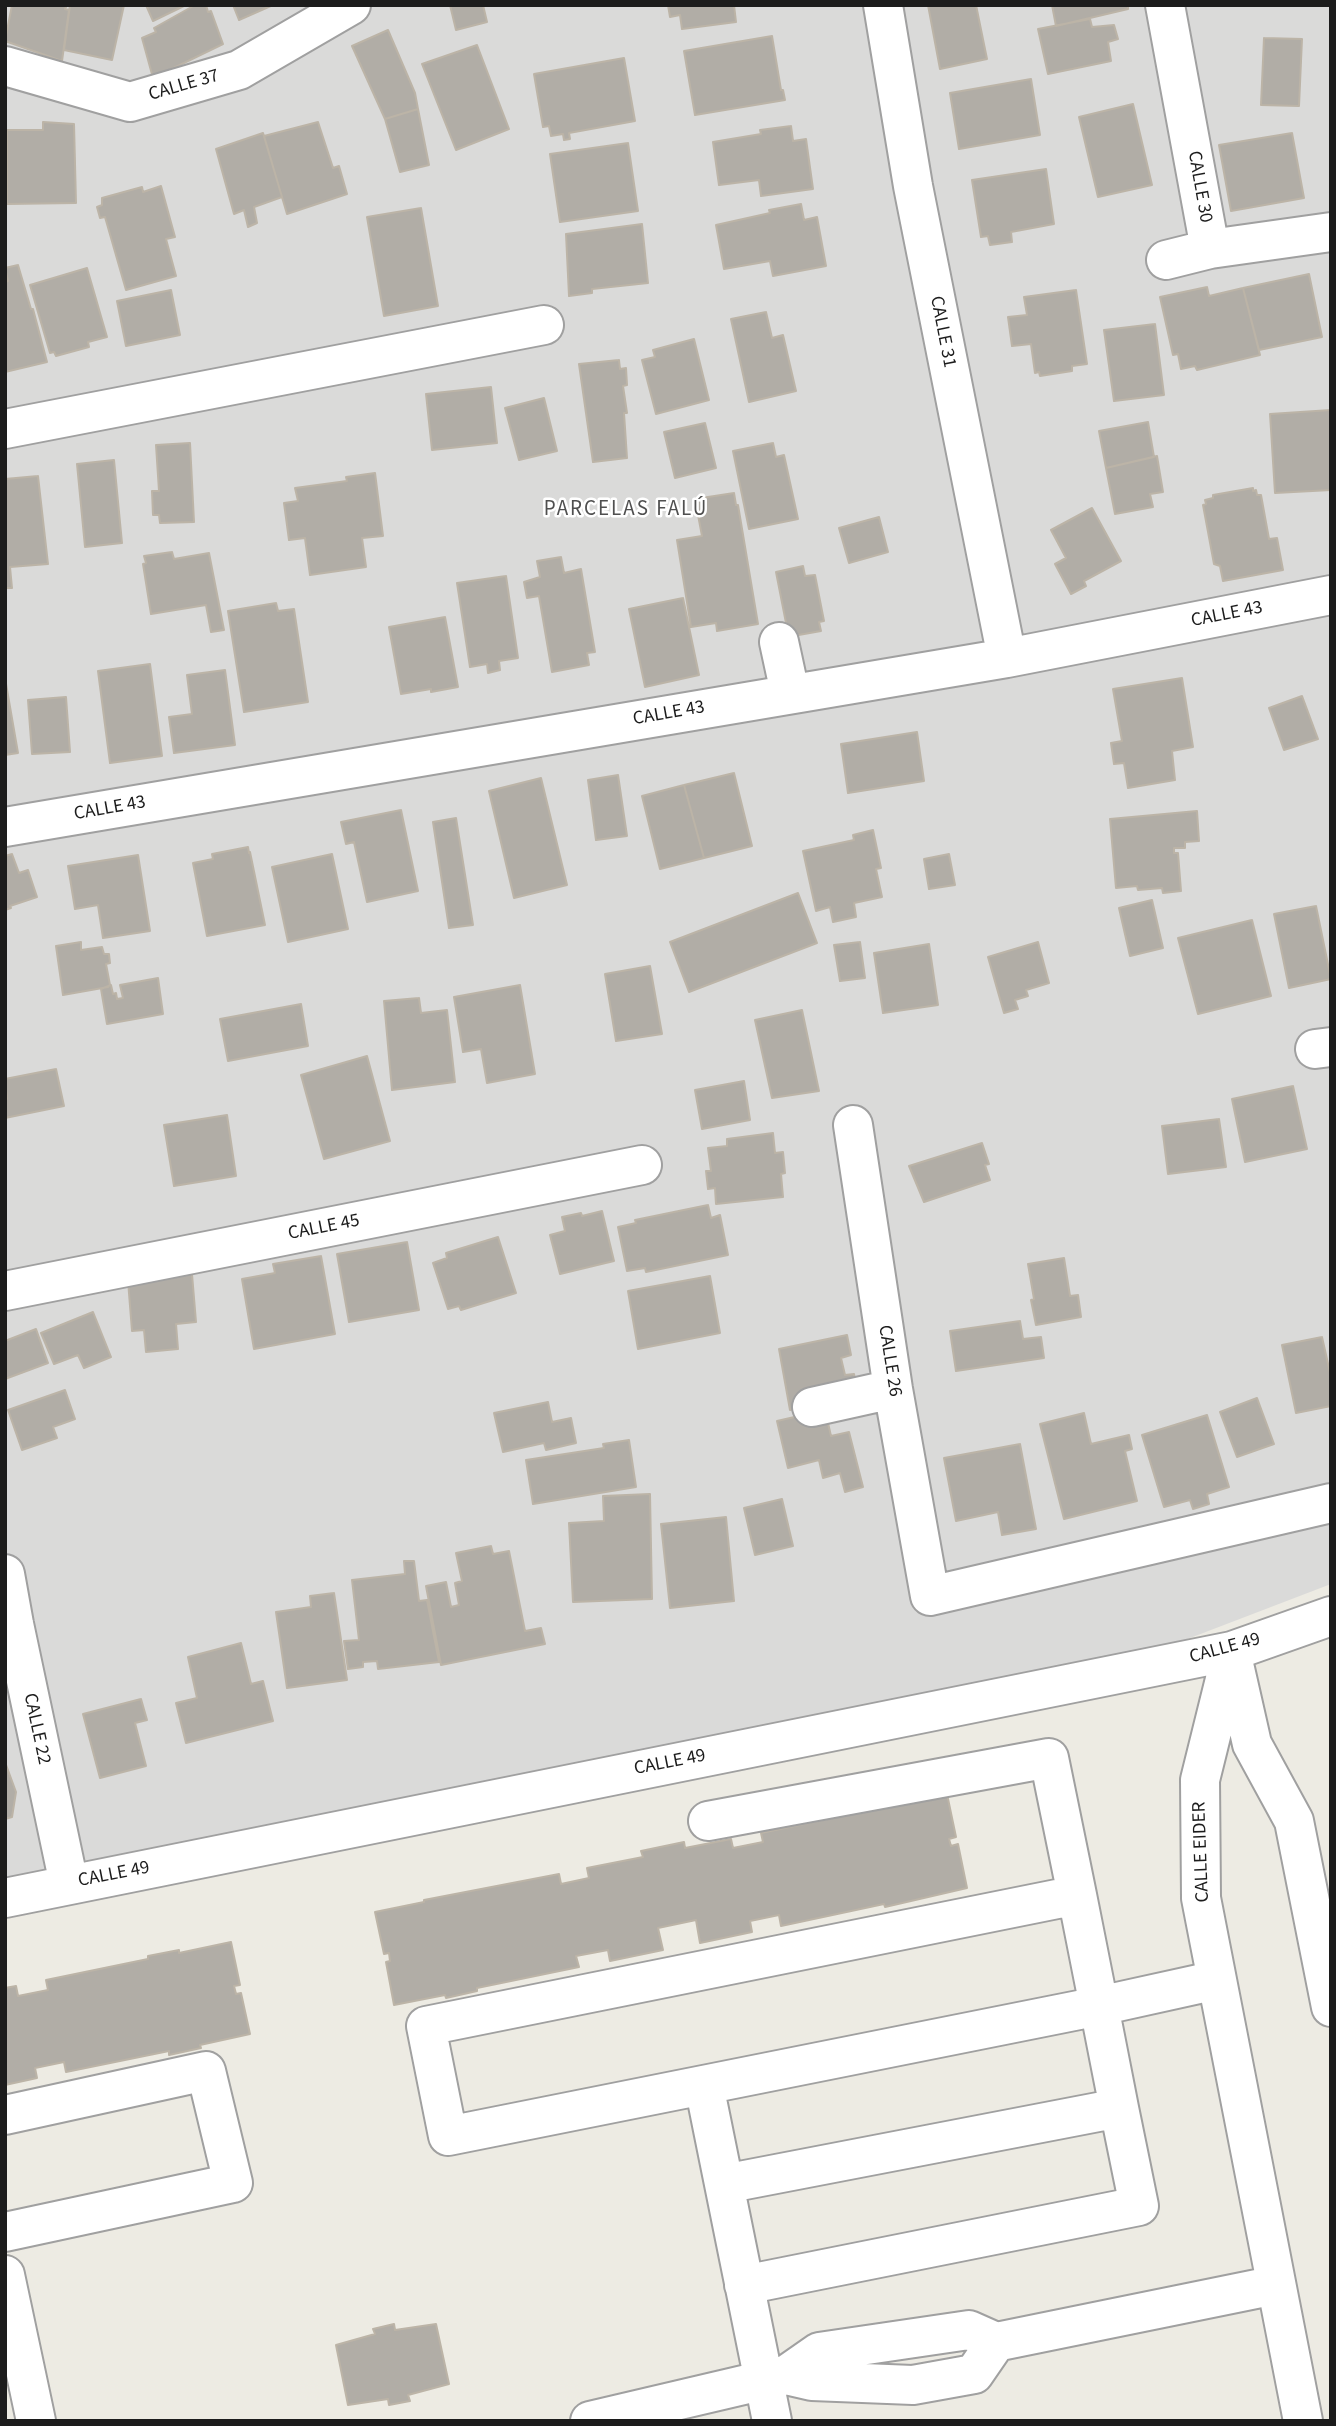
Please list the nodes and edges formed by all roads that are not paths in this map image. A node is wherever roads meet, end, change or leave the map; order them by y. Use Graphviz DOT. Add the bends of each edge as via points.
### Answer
graph roads {
  1 [pos="351,5"];
  2 [pos="883,5"];
  3 [pos="1165,5"];
  4 [pos="5,66"];
  5 [pos="1331,232"];
  6 [pos="1210,249"];
  7 [pos="1166,261"];
  8 [pos="544,325"];
  9 [pos="5,429"];
  10 [pos="1331,594"];
  11 [pos="779,642"];
  12 [pos="1007,658"];
  13 [pos="790,693"];
  14 [pos="5,827"];
  15 [pos="853,1125"];
  16 [pos="642,1165"];
  17 [pos="5,1291"];
  18 [pos="893,1388"];
  19 [pos="812,1407"];
  20 [pos="1331,1503"];
  21 [pos="5,1573"];
  22 [pos="1331,1616"];
  23 [pos="1232,1651"];
  24 [pos="708,1821"];
  25 [pos="69,1884"];
  26 [pos="1077,1895"];
  27 [pos="5,1898"];
  28 [pos="1217,1980"];
  29 [pos="1099,2006"];
  30 [pos="1331,2007"];
  31 [pos="704,2085"];
  32 [pos="1119,2108"];
  33 [pos="5,2115"];
  34 [pos="724,2184"];
  35 [pos="5,2232"];
  36 [pos="5,2275"];
  37 [pos="744,2285"];
  38 [pos="1276,2285"];
  39 [pos="775,2378"];
  40 [pos="36,2421"];
  41 [pos="590,2421"];
  42 [pos="772,2421"];
  43 [pos="1303,2421"];
  1 -- 4 [label="street, CALLE 37" via="239,70 130,102"];
  2 -- 12 [label="street, CALLE 31" via="913,186"];
  3 -- 6 [label="street, CALLE 30"];
  5 -- 6 [label="street, CALLE 30"];
  6 -- 7 [label="street"];
  8 -- 9 [label="street"];
  10 -- 12 [label="street, CALLE 43"];
  11 -- 13 [label="street"];
  12 -- 13 [label="street, CALLE 43"];
  13 -- 14 [label="street, CALLE 43"];
  15 -- 18 [label="street, CALLE 26"];
  16 -- 17 [label="street, CALLE 45"];
  18 -- 19 [label="street"];
  18 -- 20 [label="street, CALLE 26" via="930,1596"];
  21 -- 25 [label="street, CALLE 22"];
  22 -- 23 [label="street, CALLE 49"];
  23 -- 25 [label="street, CALLE 49"];
  23 -- 28 [label="street, CALLE EIDER" via="1200,1780 1201,1898"];
  23 -- 30 [label="street" via="1252,1744 1294,1821"];
  24 -- 26 [label="street" via="1049,1758"];
  25 -- 27 [label="street, CALLE 49"];
  26 -- 29 [label="street"];
  26 -- 31 [label="street" via="426,2026 448,2136"];
  28 -- 29 [label="street"];
  28 -- 38 [label="street, CALLE EIDER"];
  29 -- 31 [label="street"];
  29 -- 32 [label="street"];
  31 -- 34 [label="street"];
  32 -- 34 [label="street"];
  32 -- 37 [label="street" via="1139,2206"];
  33 -- 35 [label="street" via="206,2071 233,2183"];
  34 -- 37 [label="street"];
  36 -- 40 [label="street"];
  37 -- 39 [label="street"];
  38 -- 39 [label="street" via="996,2342 974,2374 913,2385"];
  38 -- 43 [label="street, CALLE EIDER"];
  39 -- 41 [label="street"];
  39 -- 42 [label="street"];
}
